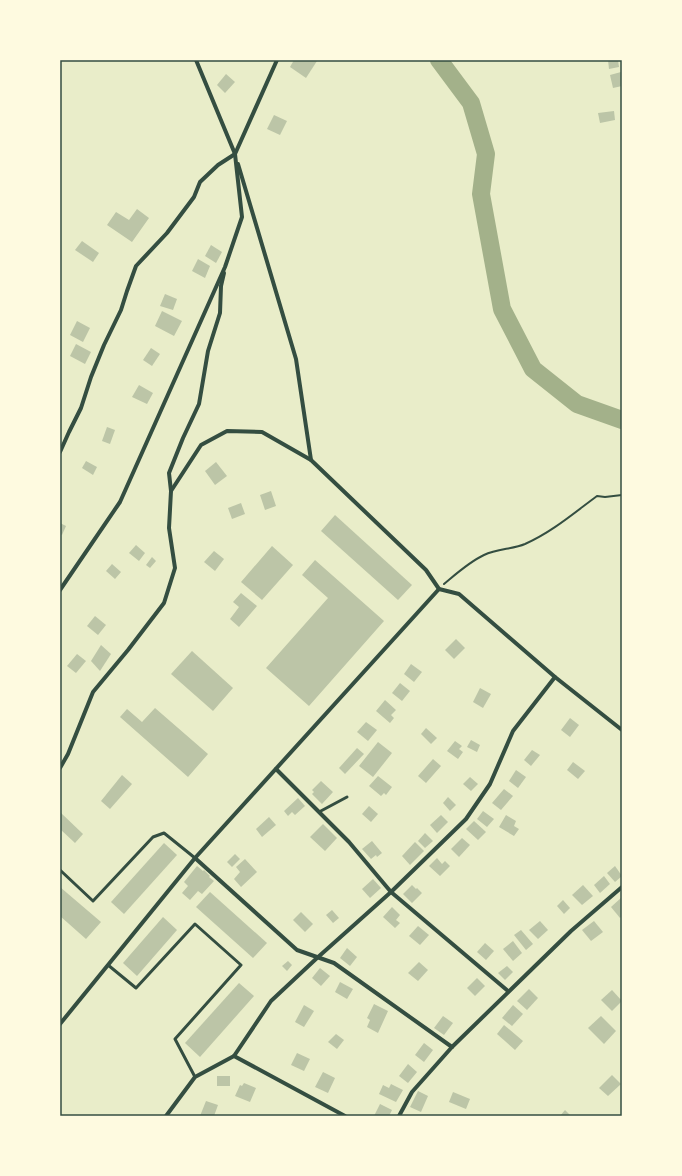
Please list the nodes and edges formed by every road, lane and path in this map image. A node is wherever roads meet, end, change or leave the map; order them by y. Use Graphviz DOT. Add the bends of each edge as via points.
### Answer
graph roads {
  1 [pos="196,60"];
  2 [pos="277,60"];
  3 [pos="235,154"];
  4 [pos="225,267"];
  5 [pos="60,452"];
  6 [pos="311,460"];
  7 [pos="171,491"];
  8 [pos="622,495"];
  9 [pos="439,589"];
  10 [pos="60,590"];
  11 [pos="555,677"];
  12 [pos="622,730"];
  13 [pos="60,768"];
  14 [pos="276,769"];
  15 [pos="347,798"];
  16 [pos="319,812"];
  17 [pos="196,858"];
  18 [pos="60,870"];
  19 [pos="622,887"];
  20 [pos="391,892"];
  21 [pos="317,958"];
  22 [pos="108,965"];
  23 [pos="508,991"];
  24 [pos="60,1024"];
  25 [pos="452,1047"];
  26 [pos="234,1056"];
  27 [pos="195,1077"];
  28 [pos="166,1116"];
  29 [pos="345,1116"];
  30 [pos="399,1116"];
  1 -- 3 [label="street"];
  2 -- 3 [label="street"];
  3 -- 4 [label="street" via="242,217"];
  3 -- 5 [label="street" via="218,165 200,182 194,197 136,266 121,310 91,377 82,408"];
  3 -- 6 [label="street" via="296,360"];
  4 -- 7 [label="street" via="220,313 208,351 199,404 169,473"];
  4 -- 10 [label="street" via="120,502"];
  6 -- 7 [label="street" via="262,432 227,431 201,444"];
  6 -- 9 [label="street" via="426,570"];
  7 -- 13 [label="street" via="169,528 175,568 164,602 93,692"];
  8 -- 9 [label="path" via="597,496 556,526 524,544 484,555 466,566"];
  9 -- 11 [label="street" via="459,594"];
  9 -- 14 [label="street"];
  11 -- 12 [label="street"];
  11 -- 20 [label="street" via="513,731 490,784 466,819"];
  14 -- 16 [label="street"];
  14 -- 17 [label="street"];
  15 -- 16 [label="lane"];
  16 -- 20 [label="street" via="349,842"];
  17 -- 18 [label="lane" via="164,833 153,837 93,901"];
  17 -- 21 [label="street" via="298,950"];
  17 -- 22 [label="street"];
  19 -- 23 [label="street"];
  20 -- 21 [label="street"];
  20 -- 23 [label="street"];
  21 -- 25 [label="street" via="334,963"];
  21 -- 26 [label="street" via="271,1001"];
  22 -- 24 [label="street"];
  22 -- 27 [label="lane" via="136,988 195,924 241,965 175,1038"];
  23 -- 25 [label="street"];
  25 -- 30 [label="street" via="412,1092"];
  26 -- 27 [label="street"];
  26 -- 29 [label="street"];
  27 -- 28 [label="street"];
}
